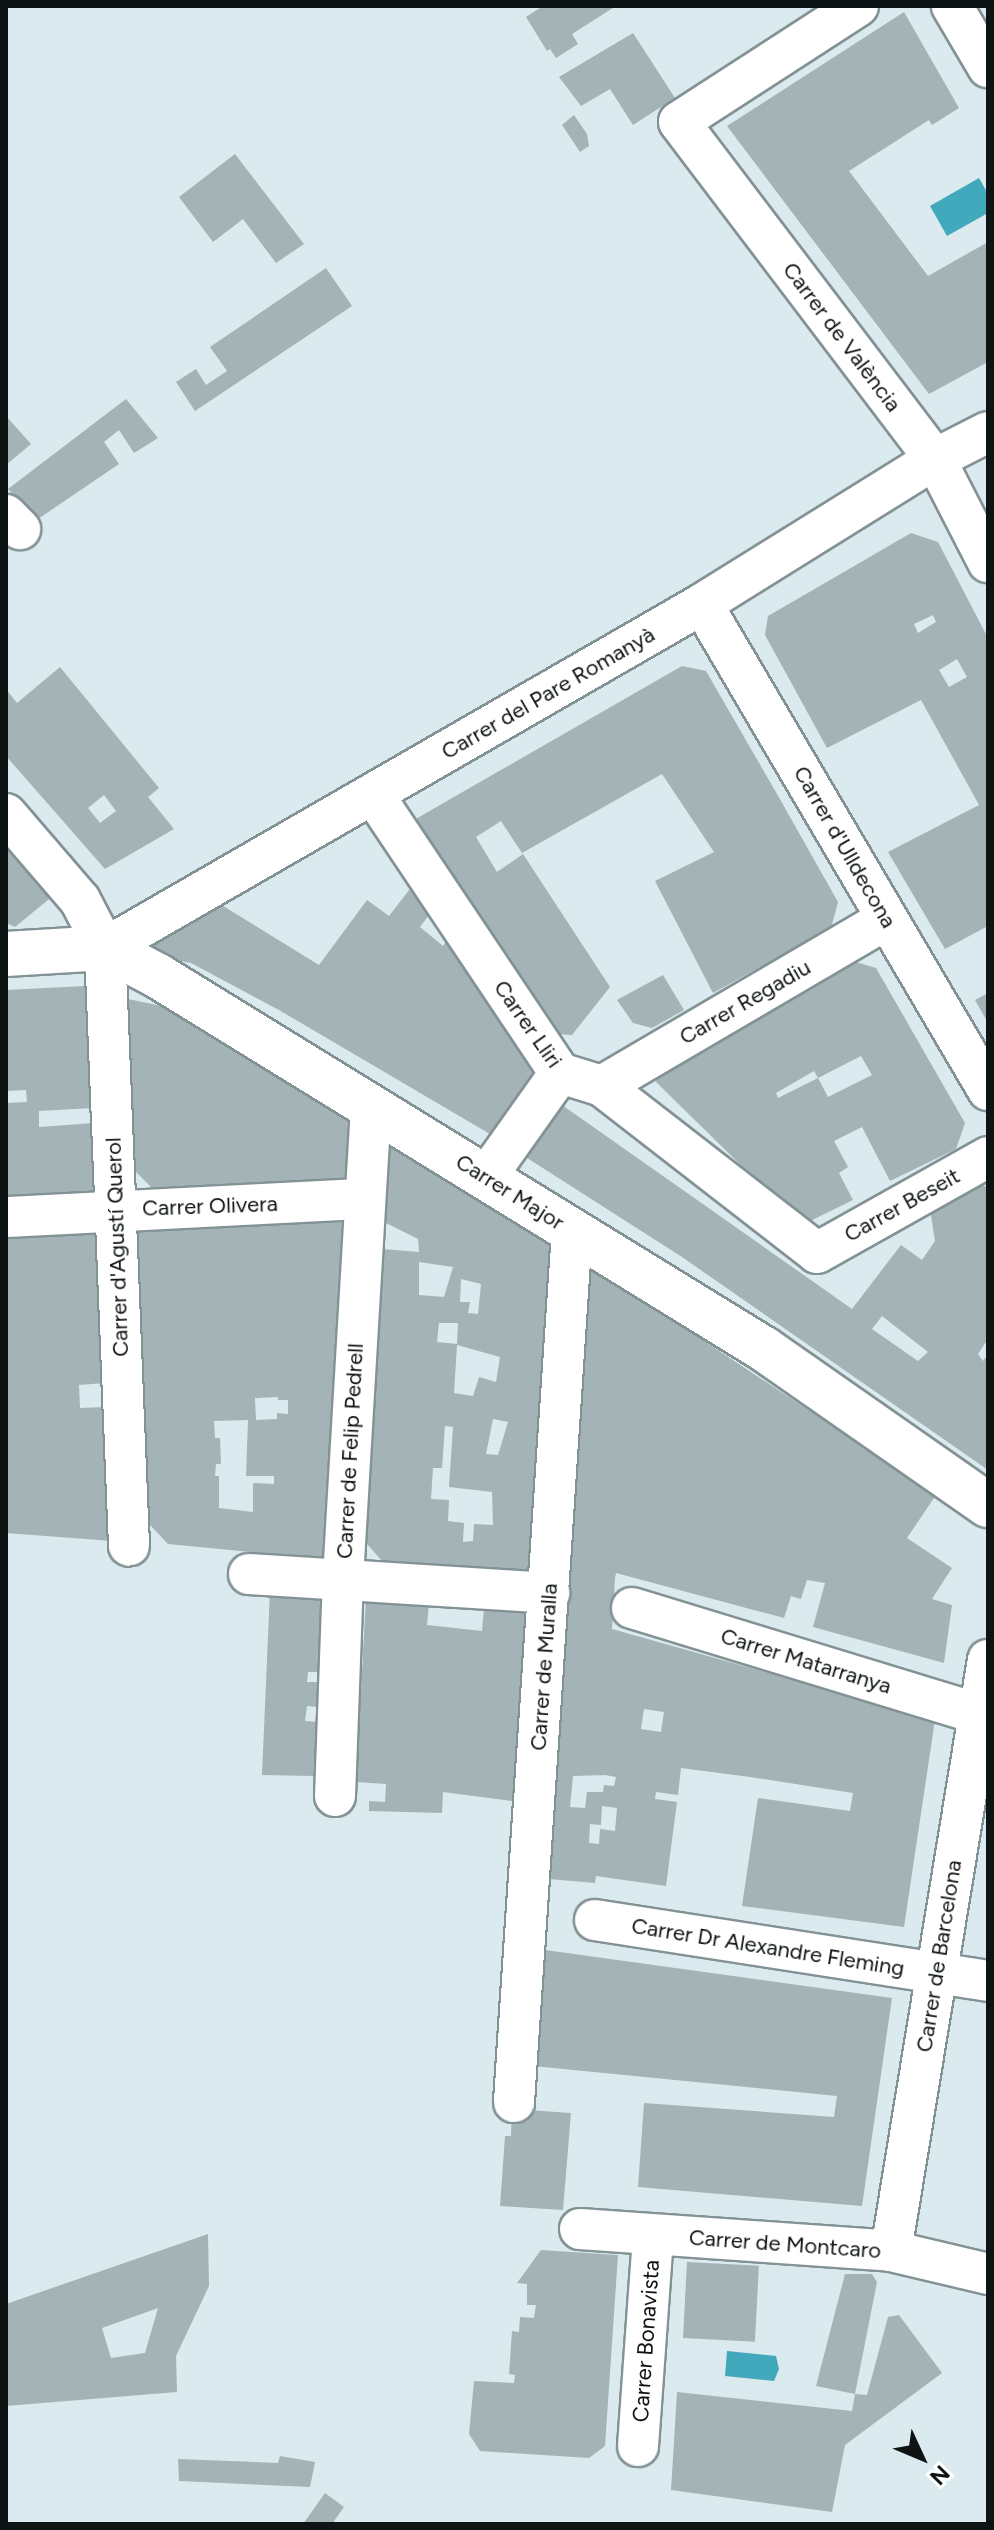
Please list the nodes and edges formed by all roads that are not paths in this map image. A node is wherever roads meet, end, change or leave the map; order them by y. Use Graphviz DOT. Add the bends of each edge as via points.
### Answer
graph roads {
  1 [pos="858,6"];
  2 [pos="952,6"];
  3 [pos="988,67"];
  4 [pos="988,432"];
  5 [pos="935,459"];
  6 [pos="988,562"];
  7 [pos="702,604"];
  8 [pos="373,794"];
  9 [pos="6,814"];
  10 [pos="887,919"];
  11 [pos="105,948"];
  12 [pos="6,954"];
  13 [pos="560,1073"];
  14 [pos="602,1086"];
  15 [pos="988,1090"];
  16 [pos="371,1107"];
  17 [pos="988,1157"];
  18 [pos="486,1177"];
  19 [pos="365,1199"];
  20 [pos="116,1210"];
  21 [pos="6,1217"];
  22 [pos="572,1231"];
  23 [pos="817,1253"];
  24 [pos="988,1505"];
  25 [pos="129,1546"];
  26 [pos="249,1574"];
  27 [pos="343,1578"];
  28 [pos="549,1593"];
  29 [pos="632,1608"];
  30 [pos="988,1660"];
  31 [pos="979,1714"];
  32 [pos="335,1796"];
  33 [pos="595,1920"];
  34 [pos="936,1973"];
  35 [pos="988,1981"];
  36 [pos="514,2102"];
  37 [pos="580,2229"];
  38 [pos="653,2236"];
  39 [pos="891,2251"];
  40 [pos="988,2274"];
  41 [pos="638,2446"];
  1 -- 5 [label="street, Carrer de València" via="679,122"];
  2 -- 3 [label="street"];
  4 -- 5 [label="street, Carrer del Pare Romanyà"];
  5 -- 6 [label="street, Carrer de València"];
  5 -- 7 [label="street, Carrer del Pare Romanyà"];
  7 -- 8 [label="street, Carrer del Pare Romanyà"];
  7 -- 10 [label="street, Carrer d'Ulldecona"];
  8 -- 11 [label="street, Carrer del Pare Romanyà"];
  8 -- 13 [label="street, Carrer Lliri"];
  9 -- 11 [label="street" via="80,900"];
  10 -- 14 [label="street, Carrer Regadiu"];
  10 -- 15 [label="street, Carrer d'Ulldecona"];
  11 -- 12 [label="street"];
  11 -- 16 [label="street, Carrer Major"];
  11 -- 20 [label="street, Carrer d'Agustí Querol"];
  13 -- 14 [label="street, Carrer Lliri"];
  13 -- 18 [label="street"];
  14 -- 23 [label="street, Carrer Lliri"];
  16 -- 18 [label="street, Carrer Major"];
  16 -- 19 [label="street, Carrer de Felip Pedrell"];
  17 -- 23 [label="street, Carrer Beseit"];
  18 -- 22 [label="street, Carrer Major"];
  19 -- 20 [label="street, Carrer Olivera"];
  19 -- 27 [label="street, Carrer de Felip Pedrell"];
  20 -- 21 [label="street, Carrer Olivera"];
  20 -- 25 [label="street, Carrer d'Agustí Querol"];
  22 -- 24 [label="street, Carrer Major" via="764,1349"];
  22 -- 28 [label="street, Carrer de Muralla"];
  26 -- 27 [label="street"];
  27 -- 28 [label="street"];
  27 -- 32 [label="street, Carrer de Felip Pedrell"];
  28 -- 36 [label="street, Carrer de Muralla"];
  29 -- 31 [label="street, Carrer Matarranya"];
  30 -- 31 [label="street, Carrer de Barcelona"];
  31 -- 34 [label="street, Carrer de Barcelona"];
  33 -- 34 [label="street, Carrer Dr Alexandre Fleming"];
  34 -- 35 [label="street, Carrer Dr Alexandre Fleming"];
  34 -- 39 [label="street, Carrer de Barcelona"];
  37 -- 38 [label="street, Carrer de Montcaro"];
  38 -- 39 [label="street, Carrer de Montcaro"];
  38 -- 41 [label="street, Carrer Bonavista"];
  39 -- 40 [label="street, Carrer de Montcaro"];
}
